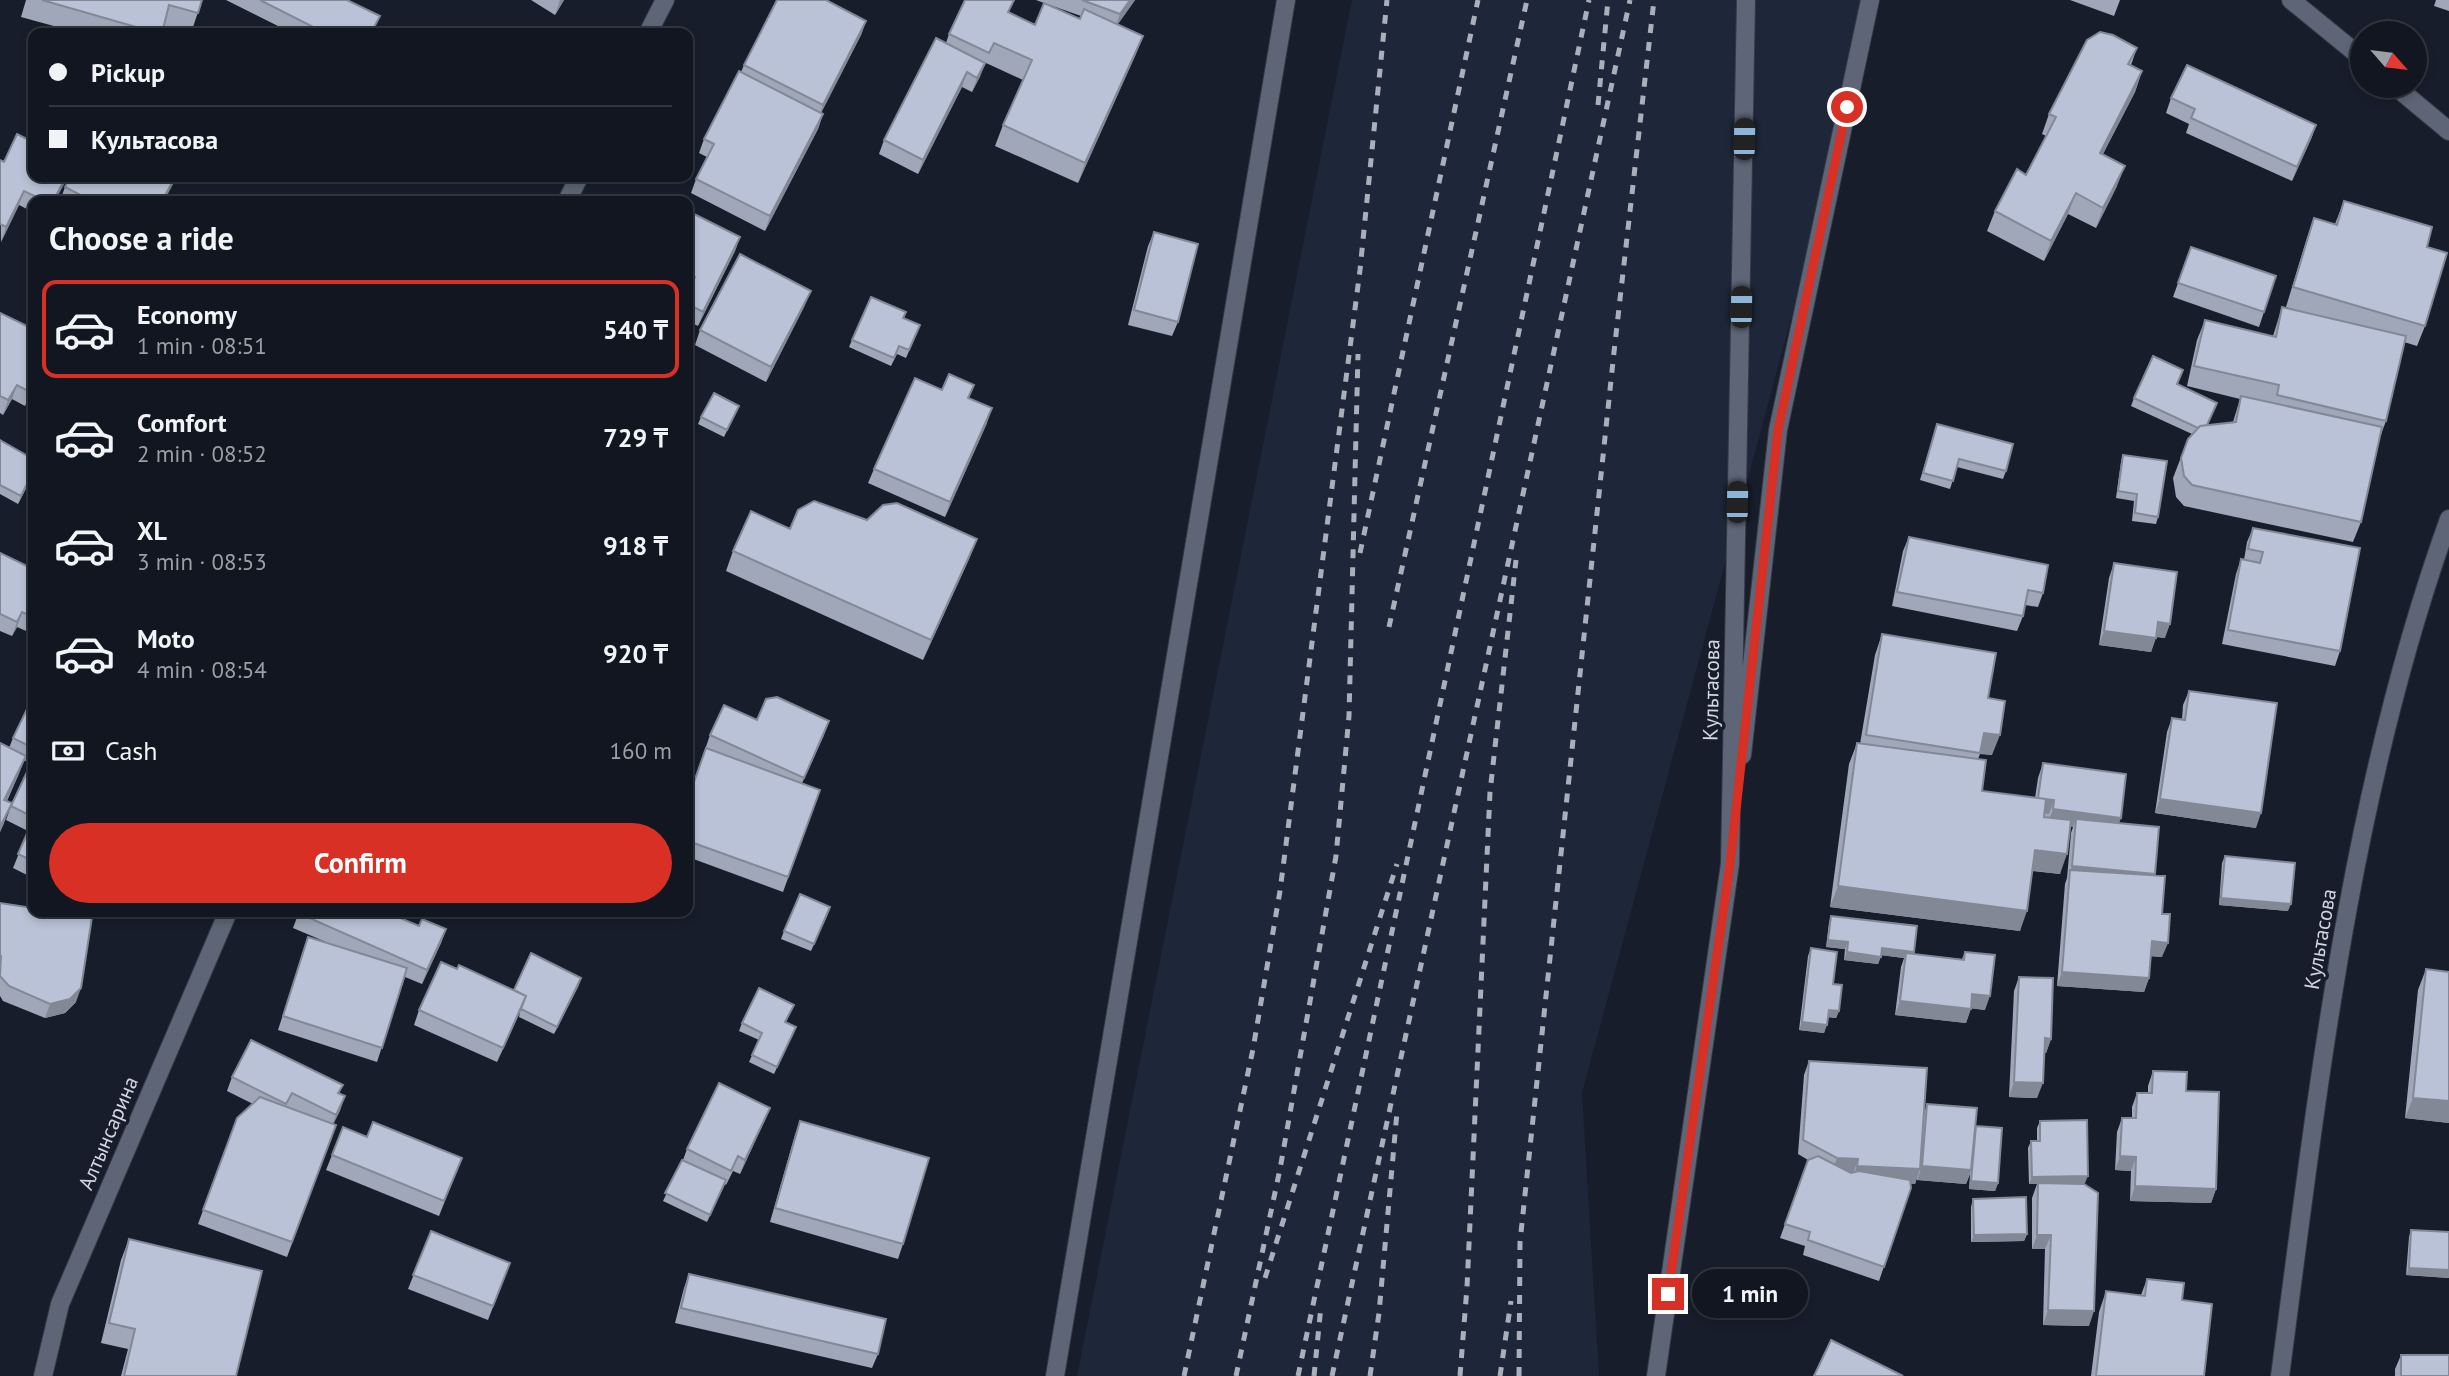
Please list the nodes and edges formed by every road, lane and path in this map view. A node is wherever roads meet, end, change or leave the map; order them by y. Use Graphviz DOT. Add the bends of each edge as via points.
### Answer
graph roads {
  1 [pos="665,0"];
  2 [pos="1286,0"];
  3 [pos="1746,0"];
  4 [pos="1870,0"];
  5 [pos="2291,0"];
  6 [pos="651,28"];
  7 [pos="2350,48"];
  8 [pos="2409,98"];
  9 [pos="2449,131"];
  10 [pos="2449,520"];
  11 [pos="1730,864"];
  12 [pos="226,917"];
  13 [pos="43,1376"];
  14 [pos="1055,1376"];
  15 [pos="1656,1376"];
  16 [pos="2280,1376"];
  1 -- 6 [label="street"];
  2 -- 14 [label="street"];
  3 -- 11 [label="street, Культасова"];
  4 -- 11 [label="street" via="1778,430"];
  5 -- 7 [label="street"];
  8 -- 9 [label="street"];
  10 -- 16 [label="street, Культасова" via="2384,733 2344,928"];
  11 -- 15 [label="street, Культасова"];
  12 -- 13 [label="street, Алтынсарина" via="60,1304"];
}
